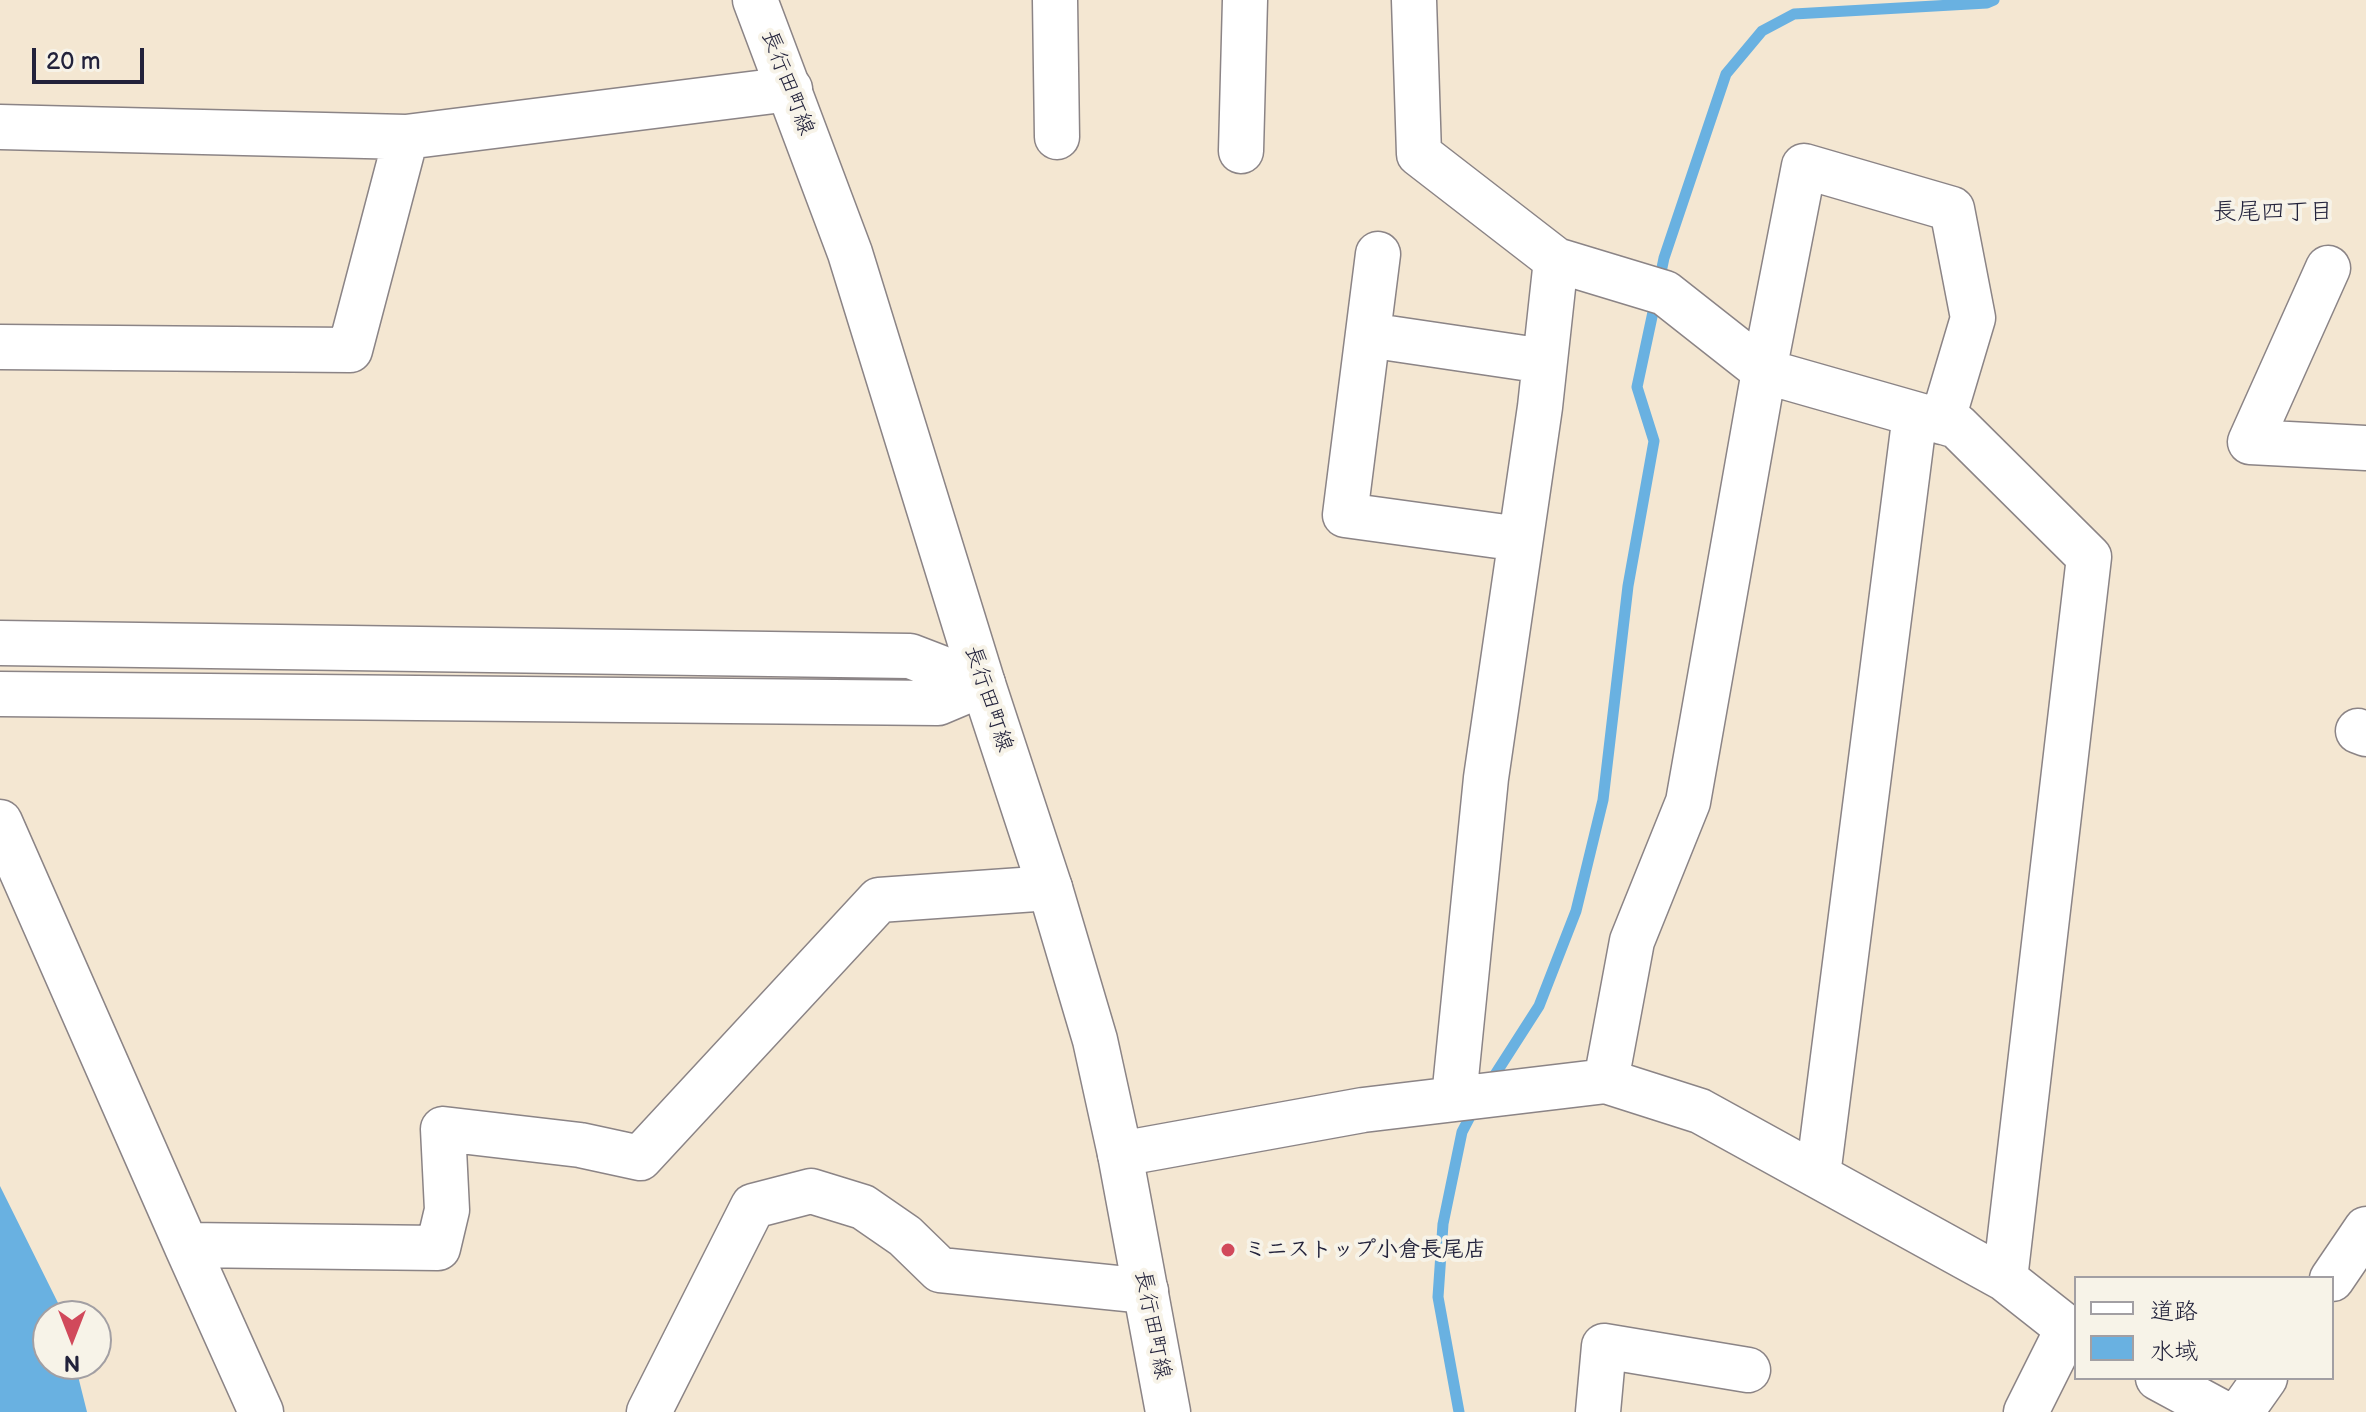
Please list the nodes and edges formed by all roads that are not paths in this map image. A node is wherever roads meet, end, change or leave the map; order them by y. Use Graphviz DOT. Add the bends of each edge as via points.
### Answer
graph roads {
  1 [pos="755,0"];
  2 [pos="1055,0"];
  3 [pos="1245,0"];
  4 [pos="1414,0"];
  5 [pos="790,89"];
  6 [pos="0,127"];
  7 [pos="406,137"];
  8 [pos="1057,137"];
  9 [pos="1241,151"];
  10 [pos="1378,254"];
  11 [pos="1556,260"];
  12 [pos="2328,268"];
  13 [pos="1368,335"];
  14 [pos="0,347"];
  15 [pos="1544,361"];
  16 [pos="1764,371"];
  17 [pos="1929,418"];
  18 [pos="2366,448"];
  19 [pos="1520,539"];
  20 [pos="0,643"];
  21 [pos="983,684"];
  22 [pos="0,694"];
  23 [pos="0,822"];
  24 [pos="1050,888"];
  25 [pos="1606,1081"];
  26 [pos="1454,1098"];
  27 [pos="1120,1154"];
  28 [pos="1818,1175"];
  29 [pos="2366,1229"];
  30 [pos="186,1245"];
  31 [pos="2334,1276"];
  32 [pos="2005,1279"];
  33 [pos="1146,1291"];
  34 [pos="2072,1332"];
  35 [pos="1748,1370"];
  36 [pos="2162,1380"];
  37 [pos="2264,1380"];
  38 [pos="261,1412"];
  39 [pos="649,1412"];
  40 [pos="1168,1412"];
  41 [pos="1598,1412"];
  42 [pos="2026,1412"];
  43 [pos="2221,1412"];
  44 [pos="2241,1412"];
  1 -- 5 [label="street, 長行田町線"];
  2 -- 8 [label="street"];
  3 -- 9 [label="street"];
  4 -- 11 [label="street" via="1419,154"];
  5 -- 7 [label="street"];
  5 -- 21 [label="street, 長行田町線" via="850,253"];
  6 -- 7 [label="street"];
  7 -- 14 [label="street" via="350,350"];
  10 -- 13 [label="street"];
  11 -- 15 [label="street"];
  11 -- 16 [label="street" via="1665,293"];
  12 -- 18 [label="street" via="2250,442"];
  13 -- 15 [label="street"];
  13 -- 19 [label="street" via="1345,515"];
  15 -- 19 [label="street"];
  16 -- 17 [label="street"];
  16 -- 17 [label="street" via="1804,166 1952,209 1973,318"];
  16 -- 25 [label="street" via="1688,802 1632,941"];
  17 -- 28 [label="street" via="1839,990"];
  17 -- 32 [label="street" via="1957,426 2089,557"];
  19 -- 26 [label="street" via="1486,778"];
  20 -- 21 [label="street" via="910,656"];
  21 -- 22 [label="street" via="938,703"];
  21 -- 24 [label="street, 長行田町線"];
  23 -- 30 [label="street"];
  24 -- 27 [label="street, 長行田町線" via="1095,1040"];
  24 -- 30 [label="street" via="879,900 640,1158 580,1145 443,1129 447,1210 438,1248"];
  25 -- 26 [label="street"];
  25 -- 28 [label="street" via="1700,1111"];
  26 -- 27 [label="street"];
  27 -- 33 [label="street, 長行田町線"];
  28 -- 32 [label="street"];
  29 -- 31 [label="street"];
  30 -- 38 [label="street"];
  32 -- 34 [label="street"];
  33 -- 39 [label="street" via="940,1270 905,1236 863,1207 811,1191 753,1206"];
  33 -- 40 [label="street, 長行田町線"];
  34 -- 42 [label="street"];
  35 -- 41 [label="street" via="1604,1346"];
  36 -- 43 [label="street"];
  37 -- 44 [label="street"];
}
